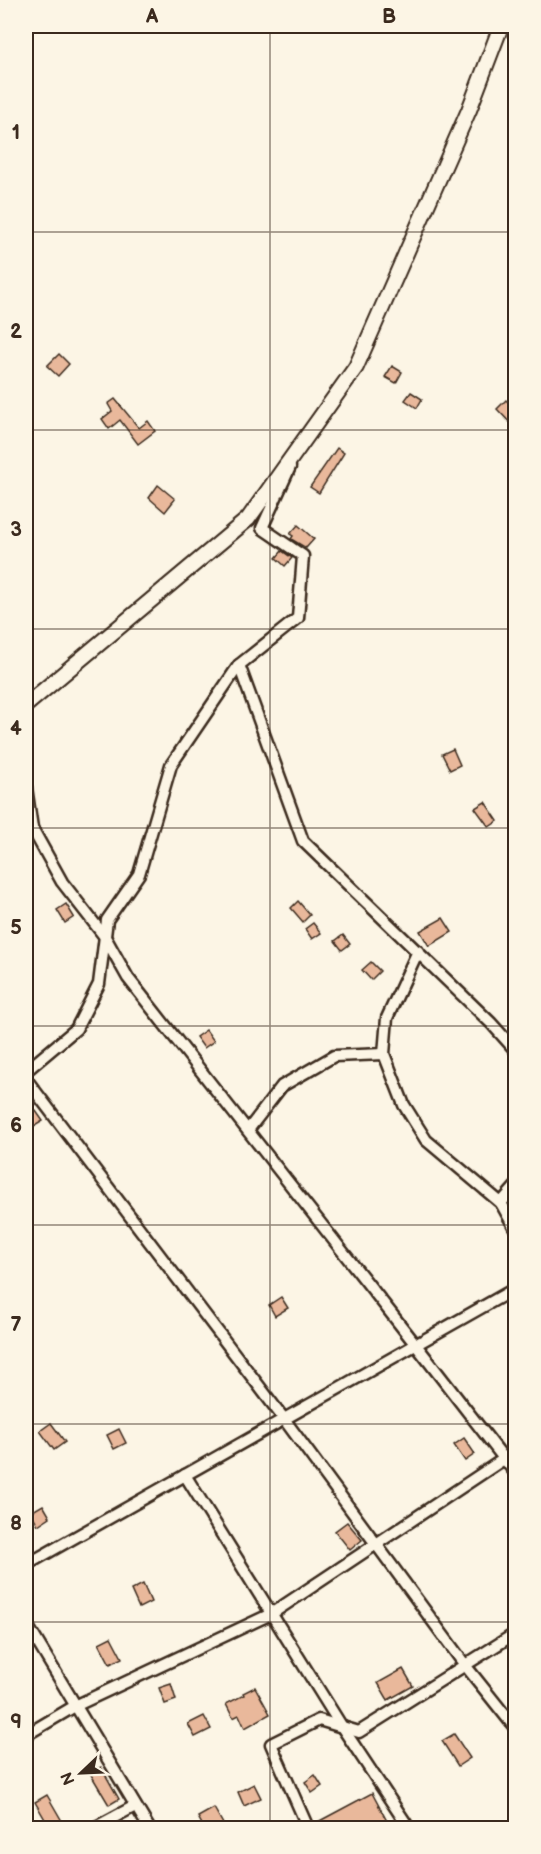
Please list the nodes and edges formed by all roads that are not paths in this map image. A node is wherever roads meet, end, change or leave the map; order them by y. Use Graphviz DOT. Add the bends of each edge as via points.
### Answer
graph roads {
  1 [pos="501,26"];
  2 [pos="299,447"];
  3 [pos="239,665"];
  4 [pos="26,705"];
  5 [pos="26,788"];
  6 [pos="105,937"];
  7 [pos="418,951"];
  8 [pos="516,1051"];
  9 [pos="384,1054"];
  10 [pos="26,1071"];
  11 [pos="26,1079"];
  12 [pos="248,1130"];
  13 [pos="516,1186"];
  14 [pos="501,1203"];
  15 [pos="516,1230"];
  16 [pos="516,1288"];
  17 [pos="416,1344"];
  18 [pos="284,1419"];
  19 [pos="516,1451"];
  20 [pos="504,1459"];
  21 [pos="516,1474"];
  22 [pos="185,1475"];
  23 [pos="376,1544"];
  24 [pos="26,1565"];
  25 [pos="271,1614"];
  26 [pos="26,1623"];
  27 [pos="516,1633"];
  28 [pos="465,1665"];
  29 [pos="75,1706"];
  30 [pos="342,1727"];
  31 [pos="516,1729"];
  32 [pos="26,1735"];
  33 [pos="135,1806"];
  34 [pos="94,1828"];
  35 [pos="149,1828"];
  36 [pos="308,1828"];
  37 [pos="409,1828"];
  1 -- 2 [label="street" via="469,110 356,367"];
  2 -- 3 [label="street" via="262,528 303,556 298,618"];
  2 -- 4 [label="street" via="248,519"];
  3 -- 6 [label="street" via="171,765 139,874 107,920"];
  3 -- 7 [label="street" via="303,841"];
  5 -- 6 [label="street" via="32,828 62,882"];
  6 -- 10 [label="street" via="99,984 76,1029"];
  6 -- 12 [label="street" via="128,978"];
  7 -- 8 [label="street"];
  7 -- 9 [label="street" via="387,1018"];
  9 -- 12 [label="street" via="334,1056 282,1086"];
  9 -- 14 [label="street" via="404,1105 426,1140"];
  11 -- 18 [label="street"];
  12 -- 17 [label="street"];
  13 -- 14 [label="street"];
  14 -- 15 [label="street"];
  16 -- 17 [label="street"];
  17 -- 18 [label="street"];
  17 -- 20 [label="street"];
  18 -- 22 [label="street"];
  18 -- 23 [label="street"];
  19 -- 20 [label="street"];
  20 -- 21 [label="street"];
  20 -- 23 [label="street"];
  22 -- 24 [label="street"];
  22 -- 25 [label="street"];
  23 -- 25 [label="street"];
  23 -- 28 [label="street"];
  25 -- 29 [label="street"];
  25 -- 30 [label="street"];
  26 -- 29 [label="street"];
  27 -- 28 [label="street"];
  28 -- 30 [label="street" via="359,1732"];
  28 -- 31 [label="street"];
  29 -- 32 [label="street"];
  29 -- 33 [label="street"];
  30 -- 36 [label="street" via="319,1720 271,1744"];
  30 -- 37 [label="street"];
  33 -- 34 [label="street"];
  33 -- 35 [label="street"];
}
